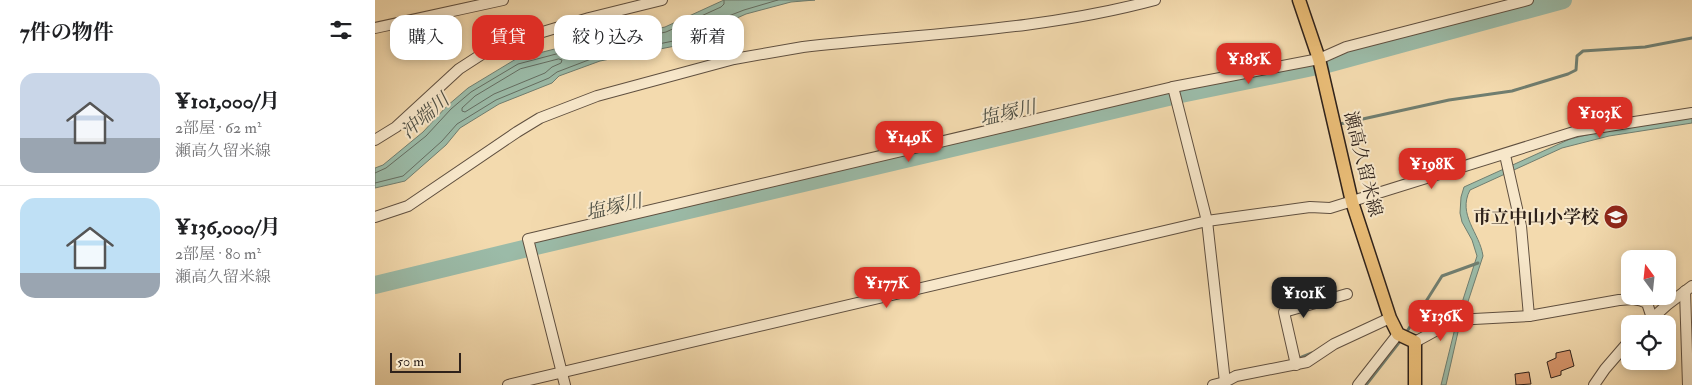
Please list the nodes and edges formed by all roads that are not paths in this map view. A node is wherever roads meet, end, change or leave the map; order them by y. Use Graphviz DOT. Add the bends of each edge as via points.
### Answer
graph roads {
  1 [pos="503,0"];
  2 [pos="662,0"];
  3 [pos="1155,0"];
  4 [pos="1299,0"];
  5 [pos="1528,0"];
  6 [pos="375,28"];
  7 [pos="1319,58"];
  8 [pos="1173,87"];
  9 [pos="1692,113"];
  10 [pos="375,140"];
  11 [pos="1505,154"];
  12 [pos="1352,202"];
  13 [pos="375,217"];
  14 [pos="1207,221"];
  15 [pos="1688,289"];
  16 [pos="1347,294"];
  17 [pos="1648,315"];
  18 [pos="1656,315"];
  19 [pos="1529,316"];
  20 [pos="1390,318"];
  21 [pos="1406,337"];
  22 [pos="1621,350"];
  23 [pos="1296,365"];
  24 [pos="561,372"];
  25 [pos="1238,380"];
  26 [pos="1225,382"];
  27 [pos="508,385"];
  28 [pos="565,385"];
  29 [pos="1213,385"];
  30 [pos="1358,385"];
  31 [pos="1415,385"];
  32 [pos="1594,385"];
  33 [pos="1688,385"];
  1 -- 6 [label="street"];
  2 -- 10 [label="street" via="493,47 459,69 396,127"];
  3 -- 13 [label="street" via="1050,22 765,53 597,96 540,118 408,206"];
  4 -- 7 [label="main road, 瀬高久留米線"];
  5 -- 7 [label="street" via="1347,47"];
  7 -- 8 [label="street"];
  7 -- 12 [label="main road, 瀬高久留米線"];
  8 -- 14 [label="street"];
  8 -- 24 [label="street" via="528,239"];
  9 -- 11 [label="street" via="1577,131"];
  11 -- 12 [label="street"];
  11 -- 19 [label="street" via="1521,226"];
  12 -- 14 [label="street" via="1330,208 1310,207"];
  12 -- 20 [label="main road, 瀬高久留米線"];
  14 -- 24 [label="street"];
  14 -- 26 [label="street"];
  15 -- 18 [label="street"];
  15 -- 33 [label="street"];
  16 -- 23 [label="street" via="1284,312"];
  17 -- 19 [label="street" via="1647,304 1633,299"];
  19 -- 21 [label="street" via="1460,320"];
  20 -- 21 [label="main road, 瀬高久留米線"];
  20 -- 23 [label="street"];
  21 -- 30 [label="street"];
  21 -- 31 [label="main road, 瀬高久留米線"];
  22 -- 32 [label="street"];
  23 -- 25 [label="street"];
  24 -- 27 [label="street"];
  24 -- 28 [label="street"];
  25 -- 26 [label="street"];
  26 -- 29 [label="street"];
}
